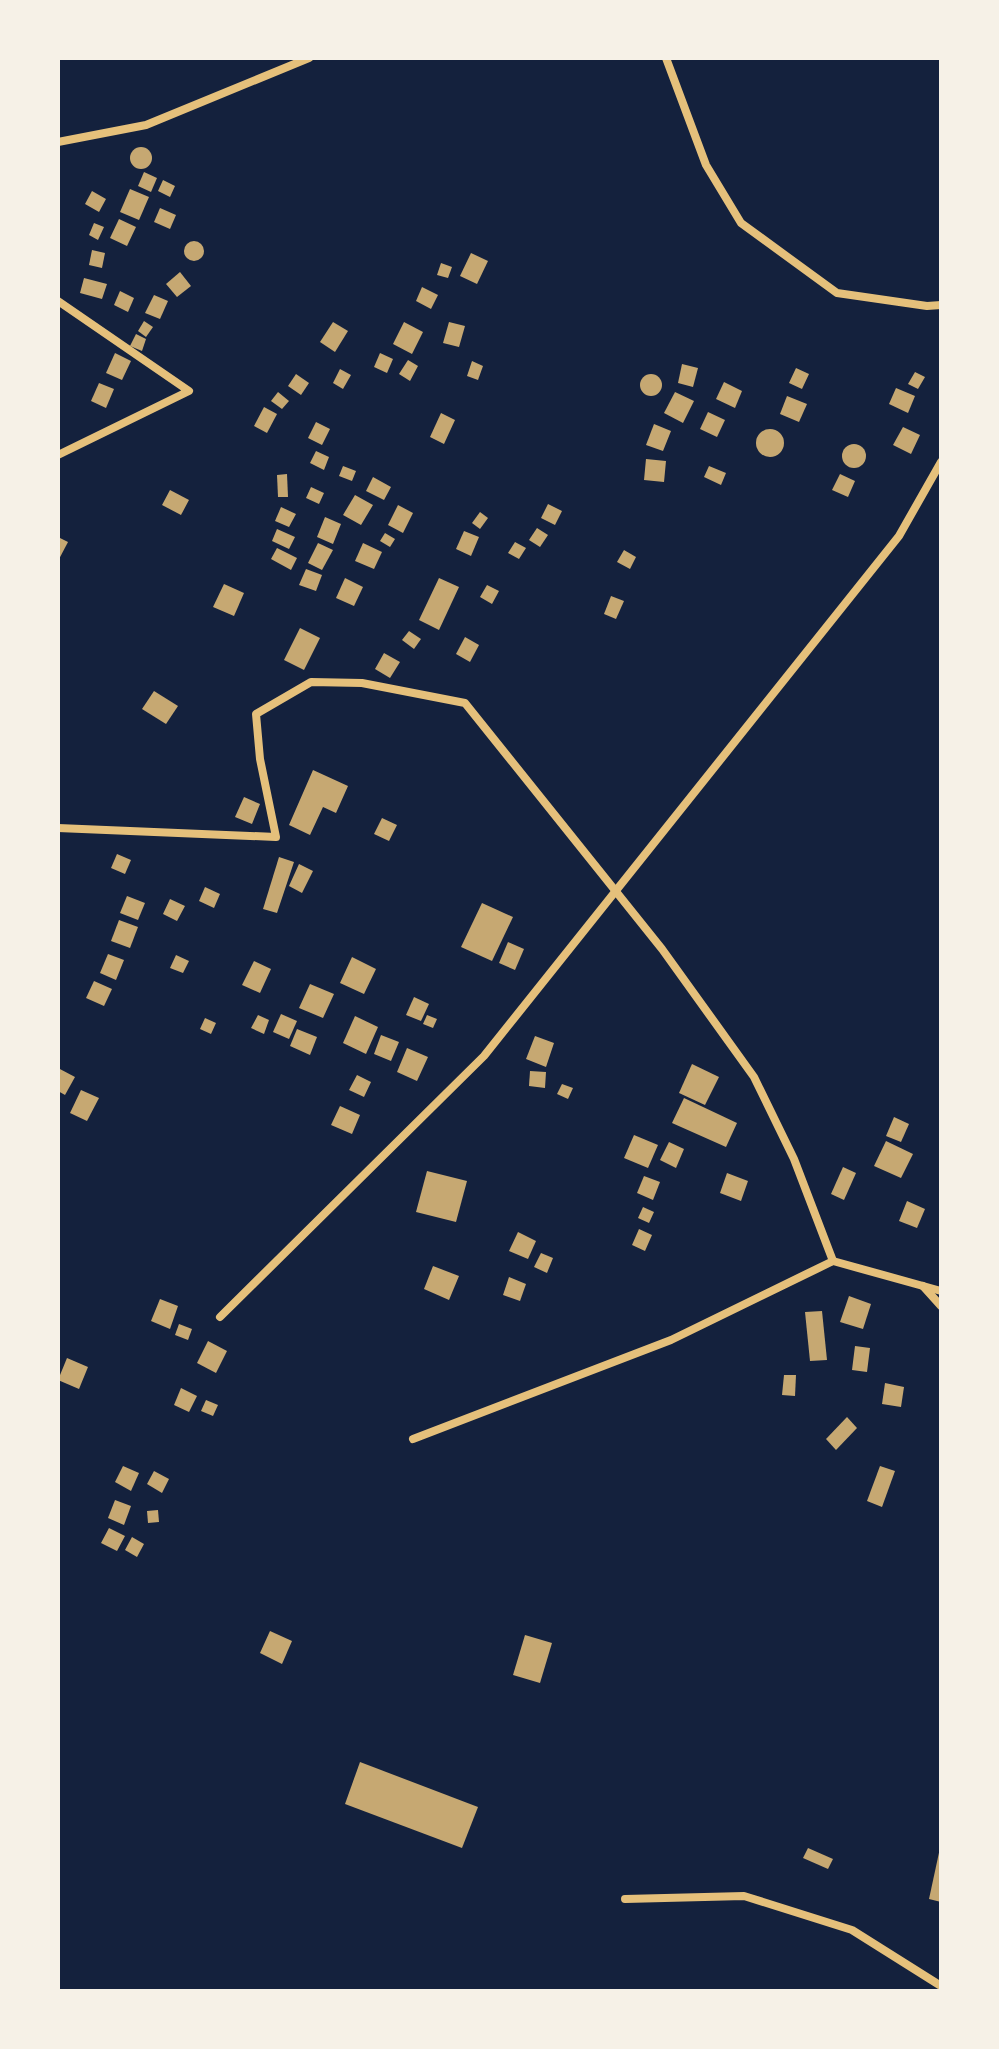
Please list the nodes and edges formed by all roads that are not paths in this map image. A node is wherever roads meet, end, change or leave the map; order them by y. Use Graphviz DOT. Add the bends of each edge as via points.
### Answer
graph roads {
  1 [pos="309,58"];
  2 [pos="666,58"];
  3 [pos="58,142"];
  4 [pos="58,301"];
  5 [pos="941,305"];
  6 [pos="58,455"];
  7 [pos="941,462"];
  8 [pos="58,828"];
  9 [pos="616,890"];
  10 [pos="833,1261"];
  11 [pos="922,1285"];
  12 [pos="941,1291"];
  13 [pos="941,1306"];
  14 [pos="220,1317"];
  15 [pos="413,1439"];
  16 [pos="625,1899"];
  17 [pos="941,1986"];
  1 -- 3 [label="street" via="146,125"];
  2 -- 5 [label="street" via="706,165 741,223 837,293"];
  4 -- 6 [label="street" via="189,391"];
  7 -- 9 [label="street" via="899,536"];
  8 -- 9 [label="street" via="276,837 256,714 311,682 362,683 465,703"];
  9 -- 10 [label="street" via="754,1077 794,1159"];
  9 -- 14 [label="street" via="484,1056"];
  10 -- 11 [label="street"];
  10 -- 15 [label="street" via="671,1340"];
  11 -- 12 [label="street"];
  11 -- 13 [label="street"];
  16 -- 17 [label="street" via="744,1896 852,1930"];
}
